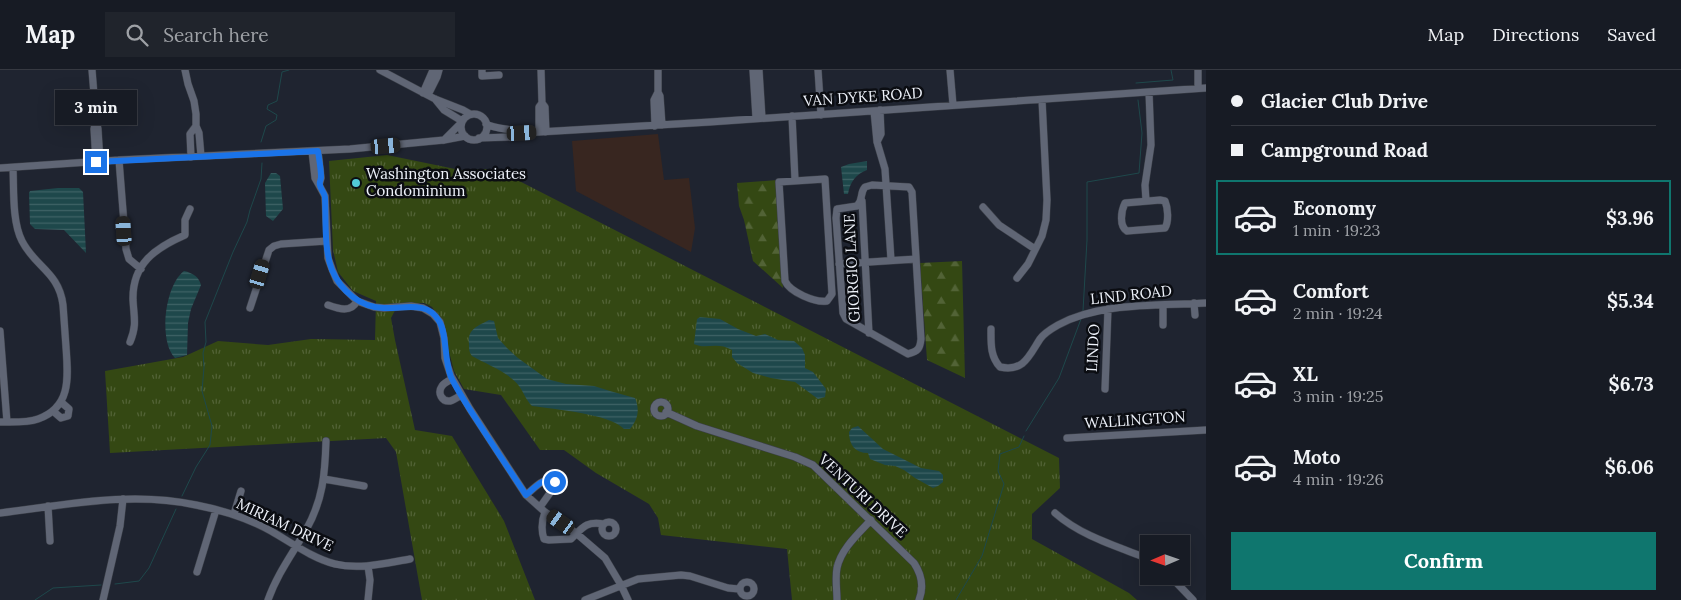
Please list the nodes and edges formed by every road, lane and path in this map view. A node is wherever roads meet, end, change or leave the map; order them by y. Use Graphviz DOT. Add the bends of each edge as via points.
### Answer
graph roads {
  1 [pos="92,70"];
  2 [pos="185,70"];
  3 [pos="380,70"];
  4 [pos="433,70"];
  5 [pos="439,70"];
  6 [pos="482,70"];
  7 [pos="541,70"];
  8 [pos="658,70"];
  9 [pos="753,70"];
  10 [pos="759,70"];
  11 [pos="818,70"];
  12 [pos="950,70"];
  13 [pos="1198,70"];
  14 [pos="499,75"];
  15 [pos="1198,88"];
  16 [pos="1206,88"];
  17 [pos="1149,92"];
  18 [pos="429,96"];
  19 [pos="1042,100"];
  20 [pos="953,105"];
  21 [pos="877,111"];
  22 [pos="470,114"];
  23 [pos="821,115"];
  24 [pos="792,116"];
  25 [pos="759,118"];
  26 [pos="462,122"];
  27 [pos="486,124"];
  28 [pos="658,125"];
  29 [pos="196,126"];
  30 [pos="543,132"];
  31 [pos="522,133"];
  32 [pos="465,136"];
  33 [pos="480,138"];
  34 [pos="444,140"];
  35 [pos="315,151"];
  36 [pos="201,156"];
  37 [pos="191,157"];
  38 [pos="119,160"];
  39 [pos="98,162"];
  40 [pos="0,168"];
  41 [pos="13,168"];
  42 [pos="795,180"];
  43 [pos="886,186"];
  44 [pos="862,201"];
  45 [pos="1146,201"];
  46 [pos="983,207"];
  47 [pos="190,208"];
  48 [pos="827,208"];
  49 [pos="837,208"];
  50 [pos="327,241"];
  51 [pos="1035,249"];
  52 [pos="916,259"];
  53 [pos="891,260"];
  54 [pos="865,262"];
  55 [pos="839,264"];
  56 [pos="141,269"];
  57 [pos="1017,278"];
  58 [pos="357,301"];
  59 [pos="1194,303"];
  60 [pos="1206,303"];
  61 [pos="328,305"];
  62 [pos="1163,305"];
  63 [pos="250,308"];
  64 [pos="1108,309"];
  65 [pos="1195,315"];
  66 [pos="1163,324"];
  67 [pos="991,329"];
  68 [pos="0,331"];
  69 [pos="869,333"];
  70 [pos="130,342"];
  71 [pos="452,379"];
  72 [pos="1104,389"];
  73 [pos="462,395"];
  74 [pos="61,402"];
  75 [pos="53,411"];
  76 [pos="666,412"];
  77 [pos="4,422"];
  78 [pos="1206,430"];
  79 [pos="1067,438"];
  80 [pos="326,441"];
  81 [pos="324,479"];
  82 [pos="364,486"];
  83 [pos="241,491"];
  84 [pos="526,495"];
  85 [pos="122,499"];
  86 [pos="48,506"];
  87 [pos="543,509"];
  88 [pos="216,510"];
  89 [pos="0,513"];
  90 [pos="234,514"];
  91 [pos="1055,514"];
  92 [pos="871,520"];
  93 [pos="604,524"];
  94 [pos="576,533"];
  95 [pos="50,541"];
  96 [pos="296,546"];
  97 [pos="1140,555"];
  98 [pos="410,559"];
  99 [pos="368,566"];
  100 [pos="197,572"];
  101 [pos="621,585"];
  102 [pos="1179,585"];
  103 [pos="739,589"];
  104 [pos="103,600"];
  105 [pos="268,600"];
  106 [pos="368,600"];
  107 [pos="585,600"];
  108 [pos="628,600"];
  109 [pos="837,600"];
  110 [pos="919,600"];
  111 [pos="1193,600"];
  1 -- 39 [label="street"];
  2 -- 29 [label="street" via="194,101"];
  3 -- 18 [label="street"];
  4 -- 18 [label="street"];
  5 -- 18 [label="street"];
  6 -- 14 [label="street" via="482,76"];
  7 -- 30 [label="street" via="545,107"];
  8 -- 28 [label="street"];
  9 -- 25 [label="street"];
  10 -- 25 [label="street"];
  11 -- 23 [label="street"];
  12 -- 20 [label="street"];
  13 -- 15 [label="street"];
  15 -- 16 [label="street, VAN DYKE ROAD"];
  15 -- 17 [label="street, VAN DYKE ROAD"];
  17 -- 19 [label="street, VAN DYKE ROAD"];
  17 -- 45 [label="street" via="1151,145"];
  18 -- 22 [label="street"];
  18 -- 26 [label="street"];
  19 -- 20 [label="street, VAN DYKE ROAD"];
  19 -- 51 [label="street" via="1047,200 1046,220"];
  20 -- 21 [label="street, VAN DYKE ROAD"];
  21 -- 23 [label="street, VAN DYKE ROAD"];
  21 -- 43 [label="street" via="881,134 877,142"];
  22 -- 26 [label="street"];
  22 -- 27 [label="street" via="478,115"];
  23 -- 24 [label="street, VAN DYKE ROAD"];
  24 -- 25 [label="street, VAN DYKE ROAD"];
  24 -- 42 [label="street"];
  25 -- 28 [label="street, VAN DYKE ROAD"];
  26 -- 32 [label="street"];
  26 -- 34 [label="street"];
  27 -- 31 [label="street, VAN DYKE ROAD"];
  27 -- 33 [label="street"];
  28 -- 30 [label="street, VAN DYKE ROAD"];
  29 -- 36 [label="street"];
  29 -- 37 [label="street" via="190,134"];
  30 -- 31 [label="street, VAN DYKE ROAD"];
  31 -- 33 [label="street, VAN DYKE ROAD" via="514,137"];
  32 -- 33 [label="street"];
  32 -- 34 [label="street"];
  34 -- 35 [label="street"];
  35 -- 36 [label="street"];
  35 -- 50 [label="street" via="315,178 325,196"];
  36 -- 37 [label="street"];
  37 -- 38 [label="street"];
  38 -- 39 [label="street"];
  38 -- 56 [label="street" via="126,250 129,259"];
  39 -- 41 [label="street"];
  40 -- 41 [label="street"];
  41 -- 74 [label="street" via="20,237 30,253 54,278 62,298 68,374"];
  42 -- 48 [label="street" via="825,179"];
  42 -- 48 [label="street" via="779,182 785,281 787,286 802,295 821,302 827,301 832,294"];
  43 -- 44 [label="street" via="865,187"];
  43 -- 52 [label="street" via="908,187 912,192"];
  43 -- 53 [label="street"];
  44 -- 49 [label="street" via="857,206"];
  44 -- 54 [label="street, GIORGIO LANE"];
  45 -- 45 [label="street" via="1125,204 1122,208 1122,225 1127,232 1167,226 1164,201"];
  46 -- 51 [label="street" via="999,226"];
  47 -- 56 [label="street" via="185,220 185,235 162,246"];
  48 -- 49 [label="street"];
  49 -- 55 [label="street"];
  50 -- 58 [label="street" via="332,270"];
  50 -- 63 [label="street" via="281,244 269,250"];
  51 -- 57 [label="street"];
  52 -- 53 [label="street"];
  52 -- 69 [label="street" via="920,348 908,354"];
  53 -- 54 [label="street"];
  54 -- 55 [label="street"];
  54 -- 69 [label="street, GIORGIO LANE"];
  55 -- 69 [label="street" via="843,313 846,319"];
  56 -- 70 [label="street" via="133,291 135,330"];
  58 -- 61 [label="street" via="350,309"];
  58 -- 71 [label="street" via="384,308 412,306 433,314 440,322 445,358"];
  59 -- 60 [label="street, LIND ROAD"];
  59 -- 62 [label="street, LIND ROAD"];
  59 -- 65 [label="street"];
  62 -- 64 [label="street, LIND ROAD"];
  62 -- 66 [label="street"];
  64 -- 67 [label="street, LIND ROAD" via="1092,311 1050,329 1032,354 1013,368 1000,367 994,360"];
  64 -- 72 [label="street, LINDO"];
  68 -- 77 [label="street"];
  71 -- 73 [label="street"];
  71 -- 73 [label="street" via="443,384 440,395 446,401"];
  73 -- 84 [label="street"];
  74 -- 75 [label="street"];
  74 -- 75 [label="street" via="69,409 68,416 61,418"];
  75 -- 77 [label="street" via="34,420"];
  76 -- 92 [label="street, VENTURI DRIVE" via="697,426 813,465"];
  78 -- 79 [label="street, WALLINGTON"];
  80 -- 81 [label="street"];
  81 -- 82 [label="street"];
  81 -- 96 [label="street" via="314,514"];
  83 -- 90 [label="street"];
  84 -- 87 [label="street"];
  84 -- 87 [label="street" via="540,482 555,482"];
  85 -- 86 [label="street, MIRIAM DRIVE"];
  85 -- 88 [label="street, MIRIAM DRIVE" via="174,501"];
  85 -- 104 [label="street" via="120,526"];
  86 -- 89 [label="street, MIRIAM DRIVE"];
  86 -- 95 [label="street"];
  87 -- 94 [label="street"];
  87 -- 94 [label="street" via="544,539 571,539"];
  88 -- 90 [label="street, MIRIAM DRIVE"];
  88 -- 100 [label="street"];
  90 -- 96 [label="street, MIRIAM DRIVE"];
  91 -- 97 [label="street" via="1082,532"];
  92 -- 109 [label="street" via="841,557 837,569"];
  92 -- 110 [label="street, VENTURI DRIVE" via="918,568 922,585"];
  93 -- 94 [label="street" via="594,522"];
  94 -- 101 [label="street" via="605,558"];
  96 -- 99 [label="street, MIRIAM DRIVE" via="336,564"];
  96 -- 105 [label="street"];
  98 -- 99 [label="street, MIRIAM DRIVE"];
  99 -- 106 [label="street"];
  101 -- 103 [label="street" via="638,579 681,575"];
  101 -- 107 [label="street"];
  101 -- 108 [label="street"];
  102 -- 111 [label="street"];
}
